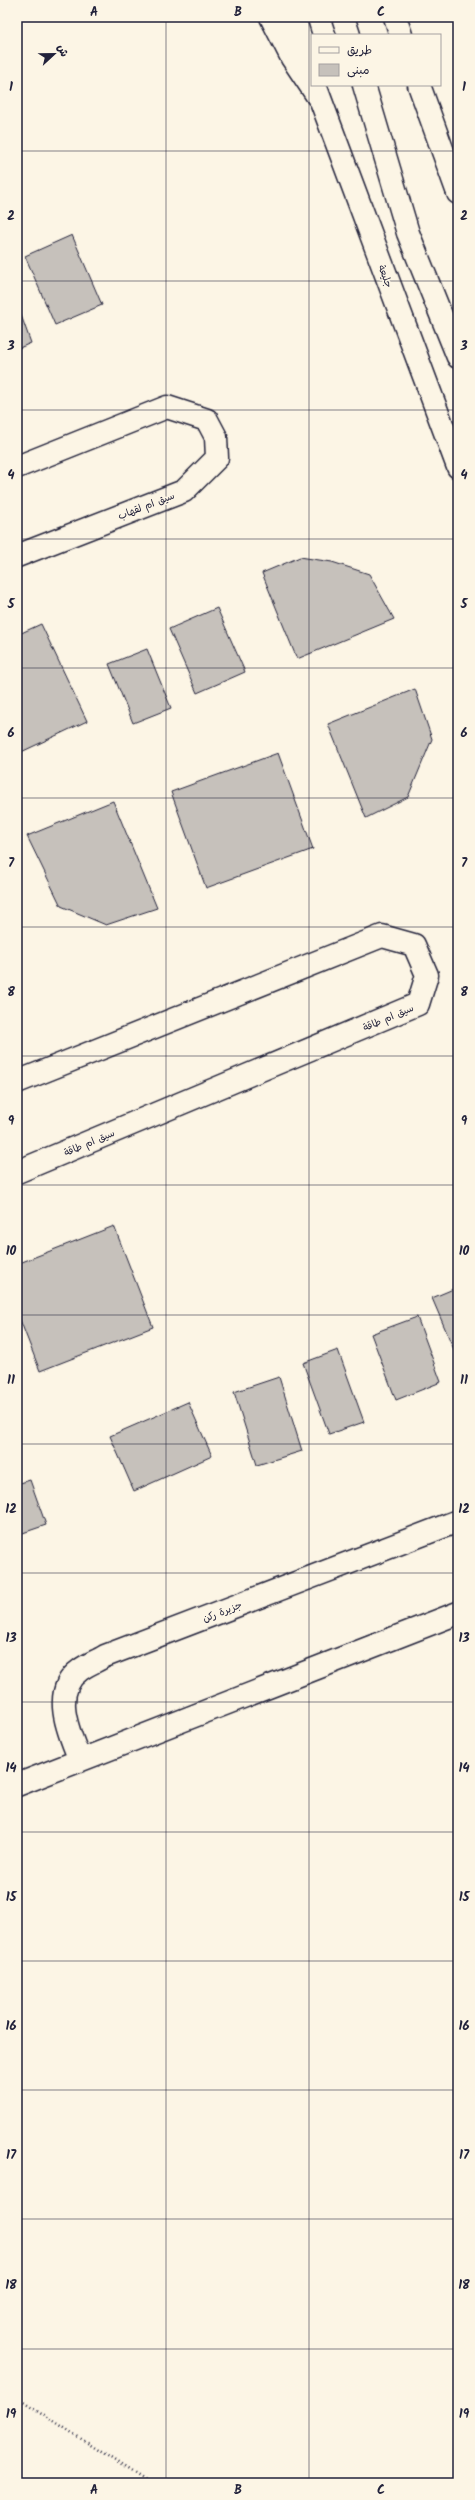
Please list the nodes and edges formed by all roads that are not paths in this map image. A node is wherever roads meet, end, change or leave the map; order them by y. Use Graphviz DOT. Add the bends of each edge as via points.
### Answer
graph roads {
  1 [pos="271,17"];
  2 [pos="294,17"];
  3 [pos="343,17"];
  4 [pos="395,17"];
  5 [pos="349,34"];
  6 [pos="401,34"];
  7 [pos="311,73"];
  8 [pos="311,83"];
  9 [pos="364,86"];
  10 [pos="419,86"];
  11 [pos="317,91"];
  12 [pos="458,193"];
  13 [pos="458,357"];
  14 [pos="17,467"];
  15 [pos="458,467"];
  16 [pos="17,556"];
  17 [pos="17,1082"];
  18 [pos="17,1172"];
  19 [pos="458,1521"];
  20 [pos="458,1613"];
  21 [pos="80,1760"];
  22 [pos="17,1785"];
  1 -- 8 [label="street, جليعة" via="292,58"];
  2 -- 7 [label="street"];
  3 -- 5 [label="street"];
  4 -- 6 [label="street"];
  9 -- 13 [label="street" via="408,233"];
  10 -- 12 [label="street"];
  11 -- 15 [label="street, جليعة"];
  14 -- 16 [label="street, سيق ام لقهاب" via="167,407 207,420 216,437 217,458 184,491"];
  17 -- 18 [label="street, سيق ام طاقة" via="382,936 414,945 427,975 418,1004"];
  19 -- 21 [label="street, جزيرة ركن" via="105,1656 79,1670 63,1692 66,1727"];
  20 -- 21 [label="street"];
  21 -- 22 [label="street"];
}
